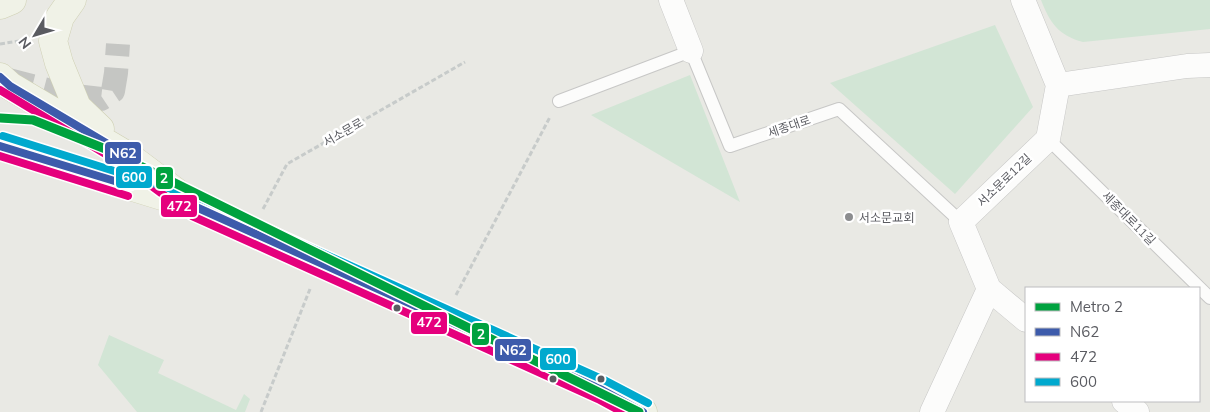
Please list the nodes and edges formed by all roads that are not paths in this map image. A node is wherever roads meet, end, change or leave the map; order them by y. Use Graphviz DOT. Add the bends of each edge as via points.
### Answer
graph roads {
  1 [pos="12,0"];
  2 [pos="72,0"];
  3 [pos="671,0"];
  4 [pos="1023,0"];
  5 [pos="0,5"];
  6 [pos="691,51"];
  7 [pos="1210,65"];
  8 [pos="0,77"];
  9 [pos="1058,85"];
  10 [pos="559,101"];
  11 [pos="1048,139"];
  12 [pos="0,146"];
  13 [pos="128,156"];
  14 [pos="196,206"];
  15 [pos="961,222"];
  16 [pos="1199,287"];
  17 [pos="1200,288"];
  18 [pos="989,289"];
  19 [pos="1210,298"];
  20 [pos="1025,319"];
  21 [pos="1125,402"];
  22 [pos="633,410"];
  23 [pos="932,412"];
  24 [pos="1137,412"];
  1 -- 5 [label="main road"];
  2 -- 13 [label="main road" via="60,16 53,40 59,64 77,107"];
  3 -- 6 [label="street, 세종대로"];
  4 -- 9 [label="street"];
  6 -- 10 [label="lane"];
  6 -- 15 [label="lane, 세종대로" via="730,146 840,109"];
  7 -- 9 [label="street"];
  8 -- 13 [label="main road"];
  9 -- 11 [label="street"];
  11 -- 15 [label="street, 서소문로12길"];
  11 -- 16 [label="lane, 세종대로11길"];
  12 -- 14 [label="main road"];
  13 -- 14 [label="main road"];
  14 -- 22 [label="main road" via="602,390"];
  15 -- 18 [label="street"];
  17 -- 19 [label="lane, 세종대로11길"];
  18 -- 20 [label="street"];
  18 -- 23 [label="street"];
  21 -- 24 [label="street"];
}
